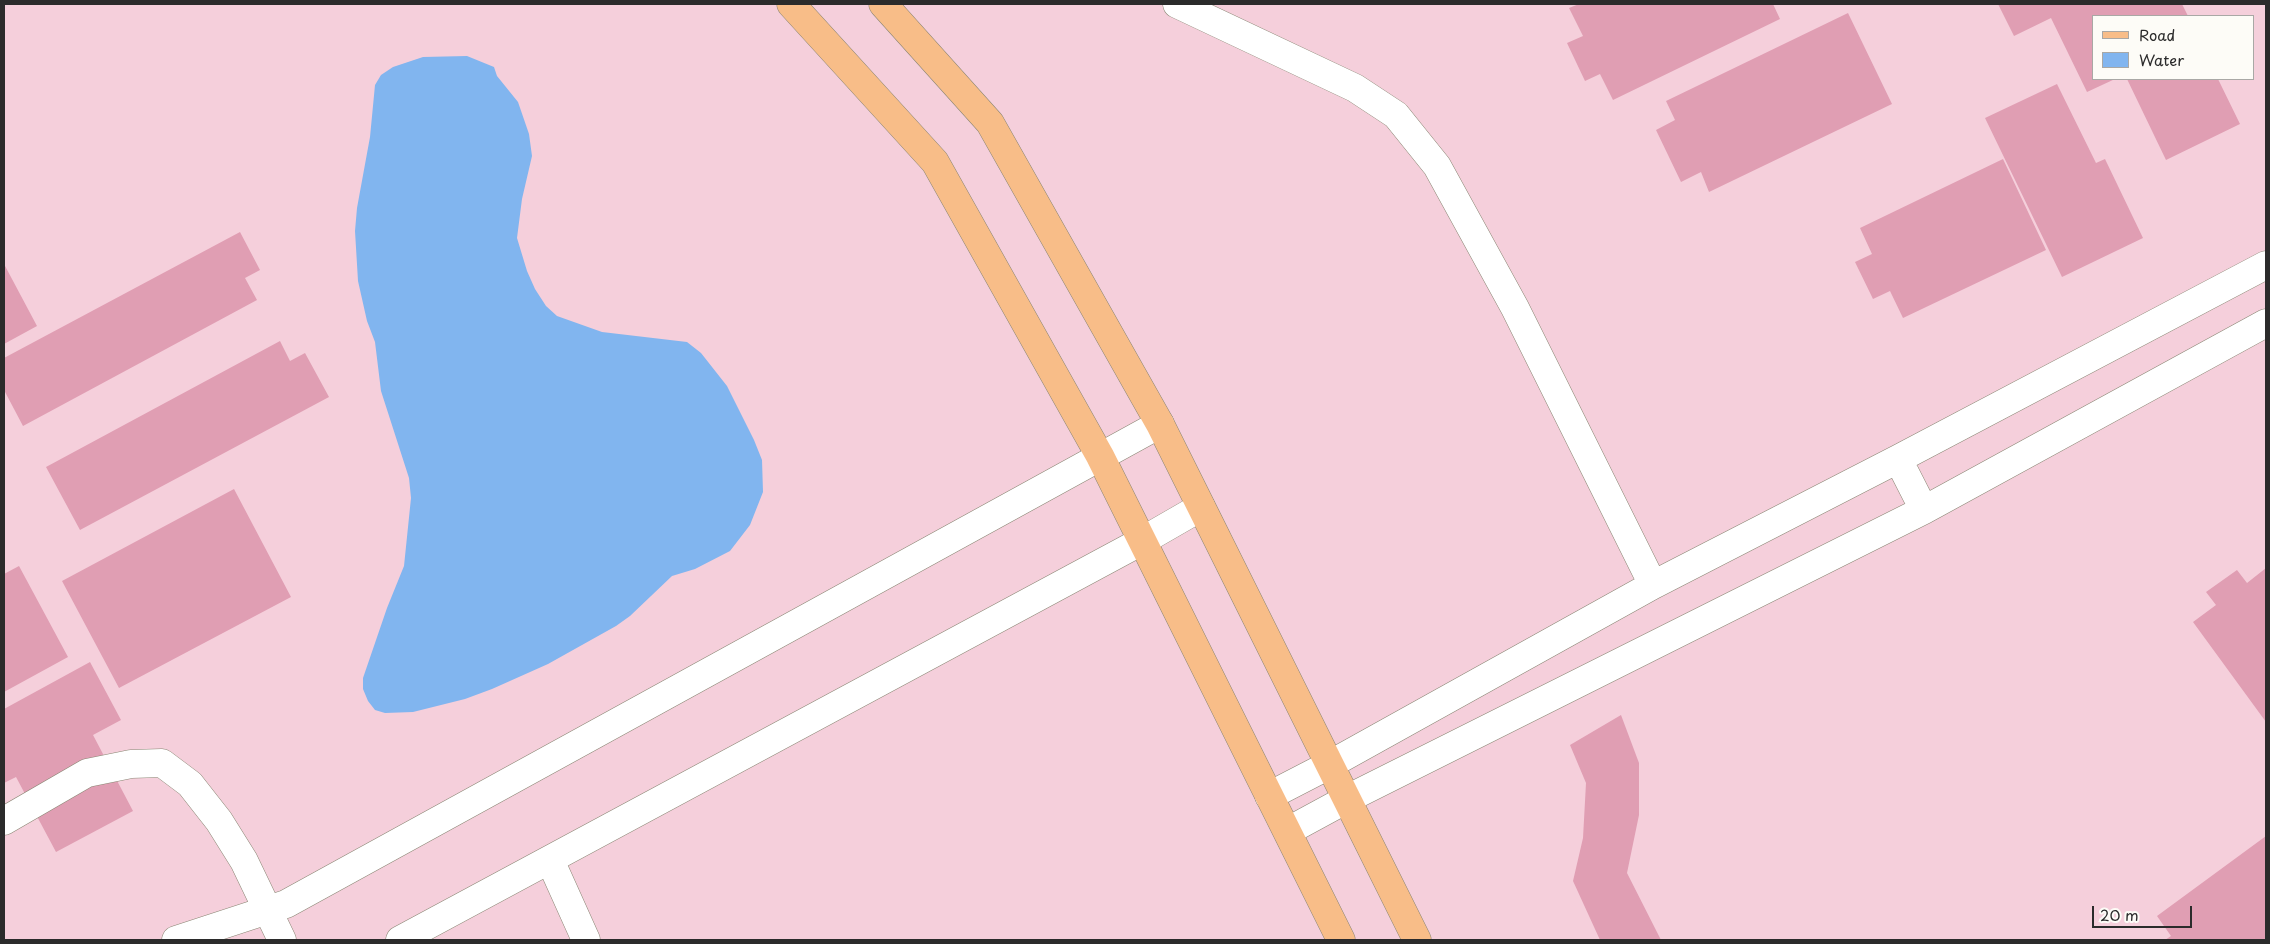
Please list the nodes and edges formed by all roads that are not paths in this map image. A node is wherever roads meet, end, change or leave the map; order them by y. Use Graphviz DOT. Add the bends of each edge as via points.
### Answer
graph roads {
  1 [pos="791,4"];
  2 [pos="883,4"];
  3 [pos="1176,4"];
  4 [pos="2266,265"];
  5 [pos="2266,323"];
  6 [pos="1160,424"];
  7 [pos="1100,456"];
  8 [pos="1898,459"];
  9 [pos="1201,508"];
  10 [pos="1924,510"];
  11 [pos="1142,542"];
  12 [pos="1653,585"];
  13 [pos="1329,765"];
  14 [pos="1269,796"];
  15 [pos="1347,799"];
  16 [pos="4,821"];
  17 [pos="1288,832"];
  18 [pos="550,860"];
  19 [pos="268,910"];
  20 [pos="176,940"];
  21 [pos="282,940"];
  22 [pos="400,940"];
  23 [pos="586,940"];
  24 [pos="1341,940"];
  25 [pos="1417,940"];
  1 -- 7 [label="main road" via="935,162"];
  2 -- 6 [label="main road" via="990,123"];
  3 -- 12 [label="street" via="1355,88 1396,115 1437,166 1515,308"];
  4 -- 8 [label="street"];
  5 -- 10 [label="street"];
  6 -- 7 [label="street"];
  6 -- 9 [label="main road"];
  7 -- 11 [label="main road"];
  7 -- 19 [label="street" via="286,904"];
  8 -- 10 [label="street"];
  8 -- 12 [label="street"];
  9 -- 11 [label="street"];
  9 -- 13 [label="main road"];
  10 -- 15 [label="street"];
  11 -- 14 [label="main road"];
  11 -- 18 [label="street"];
  12 -- 13 [label="street"];
  13 -- 14 [label="street"];
  13 -- 15 [label="main road"];
  14 -- 17 [label="main road"];
  15 -- 17 [label="street"];
  15 -- 25 [label="main road"];
  16 -- 19 [label="street" via="87,773 131,764 162,762 190,784 219,820"];
  17 -- 24 [label="main road"];
  18 -- 22 [label="street"];
  18 -- 23 [label="street"];
  19 -- 20 [label="street"];
  19 -- 21 [label="street"];
}
